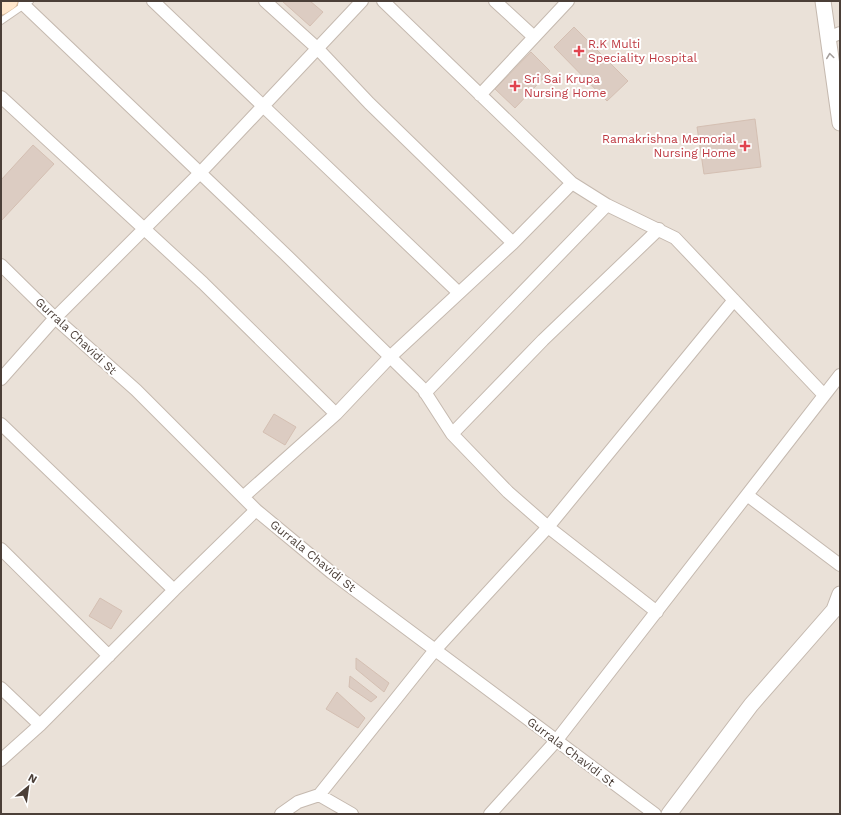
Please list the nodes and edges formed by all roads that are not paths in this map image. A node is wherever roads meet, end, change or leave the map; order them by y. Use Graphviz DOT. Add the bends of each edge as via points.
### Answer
graph roads {
  1 [pos="153,1"];
  2 [pos="265,1"];
  3 [pos="362,1"];
  4 [pos="383,1"];
  5 [pos="495,1"];
  6 [pos="568,1"];
  7 [pos="823,1"];
  8 [pos="21,2"];
  9 [pos="1,6"];
  10 [pos="1,21"];
  11 [pos="834,35"];
  12 [pos="534,37"];
  13 [pos="318,48"];
  14 [pos="480,95"];
  15 [pos="1,97"];
  16 [pos="263,106"];
  17 [pos="840,122"];
  18 [pos="200,173"];
  19 [pos="572,183"];
  20 [pos="607,205"];
  21 [pos="145,229"];
  22 [pos="659,229"];
  23 [pos="513,243"];
  24 [pos="1,265"];
  25 [pos="459,293"];
  26 [pos="734,300"];
  27 [pos="55,318"];
  28 [pos="390,357"];
  29 [pos="840,375"];
  30 [pos="1,379"];
  31 [pos="425,393"];
  32 [pos="824,395"];
  33 [pos="336,414"];
  34 [pos="1,424"];
  35 [pos="452,434"];
  36 [pos="747,495"];
  37 [pos="244,497"];
  38 [pos="256,510"];
  39 [pos="548,527"];
  40 [pos="1,549"];
  41 [pos="840,565"];
  42 [pos="174,590"];
  43 [pos="840,594"];
  44 [pos="837,609"];
  45 [pos="657,612"];
  46 [pos="435,650"];
  47 [pos="109,656"];
  48 [pos="1,688"];
  49 [pos="40,725"];
  50 [pos="556,741"];
  51 [pos="1,760"];
  52 [pos="319,795"];
  53 [pos="281,814"];
  54 [pos="352,814"];
  55 [pos="490,814"];
  56 [pos="655,814"];
  57 [pos="669,814"];
  1 -- 16 [label="street"];
  2 -- 13 [label="street"];
  3 -- 13 [label="street"];
  4 -- 14 [label="street"];
  5 -- 12 [label="street"];
  6 -- 12 [label="street"];
  7 -- 11 [label="street"];
  8 -- 9 [label="main road"];
  8 -- 10 [label="lane"];
  8 -- 18 [label="street"];
  17 -- 11 [label="street, one-way"];
  12 -- 14 [label="street"];
  13 -- 16 [label="street"];
  13 -- 23 [label="street" via="369,103"];
  14 -- 19 [label="street"];
  15 -- 21 [label="street"];
  16 -- 18 [label="street"];
  16 -- 25 [label="street"];
  18 -- 21 [label="street"];
  18 -- 28 [label="street"];
  19 -- 20 [label="street"];
  19 -- 23 [label="street"];
  20 -- 22 [label="street"];
  20 -- 31 [label="street"];
  21 -- 27 [label="street"];
  21 -- 33 [label="street"];
  22 -- 26 [label="street" via="675,238"];
  22 -- 35 [label="street" via="543,340"];
  23 -- 25 [label="street"];
  24 -- 27 [label="street, Gurrala Chavidi St"];
  25 -- 28 [label="street"];
  26 -- 32 [label="street"];
  26 -- 39 [label="street"];
  27 -- 30 [label="street"];
  27 -- 37 [label="street, Gurrala Chavidi St" via="136,390"];
  28 -- 31 [label="street"];
  28 -- 33 [label="street"];
  29 -- 32 [label="street"];
  31 -- 35 [label="street"];
  32 -- 36 [label="street"];
  33 -- 37 [label="street"];
  34 -- 42 [label="street"];
  35 -- 39 [label="street" via="508,492"];
  36 -- 41 [label="street"];
  36 -- 45 [label="street"];
  37 -- 38 [label="street, Gurrala Chavidi St"];
  38 -- 42 [label="street"];
  38 -- 46 [label="street, Gurrala Chavidi St" via="332,573"];
  39 -- 45 [label="street"];
  39 -- 46 [label="street"];
  40 -- 47 [label="street"];
  42 -- 47 [label="street"];
  43 -- 44 [label="street"];
  44 -- 57 [label="street" via="751,704"];
  45 -- 50 [label="street"];
  46 -- 50 [label="street, Gurrala Chavidi St"];
  46 -- 52 [label="street"];
  47 -- 49 [label="street"];
  48 -- 49 [label="street"];
  49 -- 51 [label="street"];
  50 -- 55 [label="street"];
  50 -- 56 [label="street, Gurrala Chavidi St"];
  52 -- 53 [label="street" via="298,802"];
  52 -- 54 [label="street"];
}
